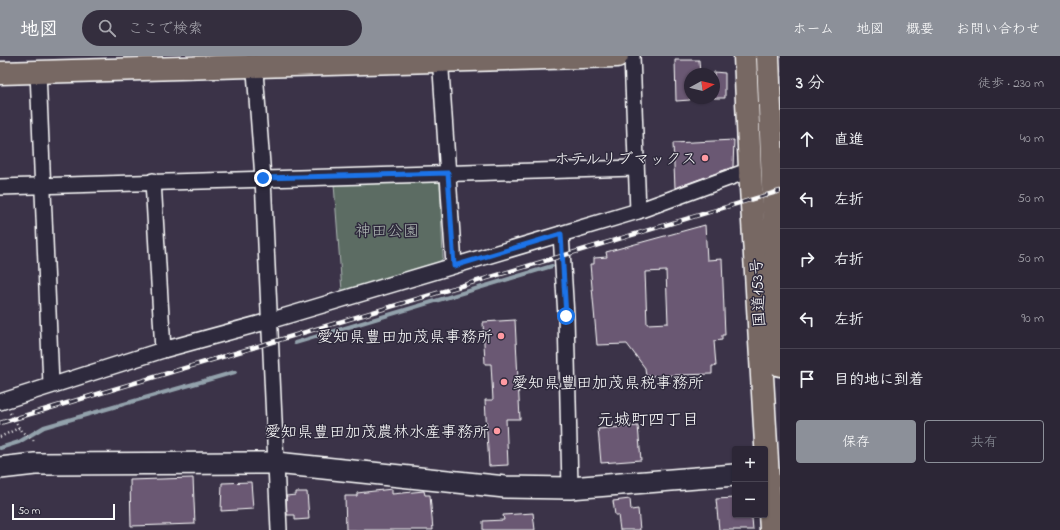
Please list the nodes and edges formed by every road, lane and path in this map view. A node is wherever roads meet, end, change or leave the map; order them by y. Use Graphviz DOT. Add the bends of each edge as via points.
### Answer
graph roads {
  1 [pos="617,56"];
  2 [pos="632,56"];
  3 [pos="745,56"];
  4 [pos="768,56"];
  5 [pos="440,59"];
  6 [pos="255,61"];
  7 [pos="144,63"];
  8 [pos="38,72"];
  9 [pos="0,73"];
  10 [pos="776,164"];
  11 [pos="635,168"];
  12 [pos="750,170"];
  13 [pos="448,173"];
  14 [pos="263,178"];
  15 [pos="153,181"];
  16 [pos="41,185"];
  17 [pos="0,186"];
  18 [pos="638,211"];
  19 [pos="561,234"];
  20 [pos="454,266"];
  21 [pos="269,321"];
  22 [pos="163,350"];
  23 [pos="780,365"];
  24 [pos="51,384"];
  25 [pos="1,402"];
  26 [pos="20,430"];
  27 [pos="0,437"];
  28 [pos="36,442"];
  29 [pos="276,463"];
  30 [pos="0,468"];
  31 [pos="771,472"];
  32 [pos="732,475"];
  33 [pos="570,488"];
  34 [pos="280,530"];
  35 [pos="770,530"];
  1 -- 5 [label="highway"];
  2 -- 11 [label="street"];
  3 -- 12 [label="highway, 国道153号"];
  4 -- 10 [label="highway, 国道153号"];
  5 -- 6 [label="highway"];
  5 -- 13 [label="street"];
  6 -- 7 [label="highway"];
  6 -- 14 [label="street"];
  7 -- 8 [label="highway"];
  8 -- 9 [label="highway"];
  8 -- 16 [label="street"];
  10 -- 23 [label="highway, 国道153号"];
  11 -- 13 [label="street"];
  11 -- 18 [label="street"];
  12 -- 18 [label="street"];
  12 -- 31 [label="highway, 国道153号"];
  13 -- 14 [label="street"];
  13 -- 20 [label="street"];
  14 -- 15 [label="street"];
  14 -- 21 [label="street"];
  15 -- 16 [label="street"];
  15 -- 22 [label="street"];
  16 -- 17 [label="street"];
  16 -- 24 [label="street"];
  18 -- 19 [label="street"];
  19 -- 20 [label="street"];
  19 -- 33 [label="street" via="566,316"];
  20 -- 21 [label="street"];
  21 -- 22 [label="street"];
  21 -- 29 [label="street"];
  22 -- 24 [label="street"];
  24 -- 25 [label="street"];
  25 -- 26 [label="path"];
  26 -- 27 [label="path"];
  26 -- 28 [label="path"];
  29 -- 30 [label="street" via="35,464"];
  29 -- 33 [label="street" via="505,487"];
  29 -- 34 [label="street"];
  31 -- 35 [label="highway, 国道153号"];
  32 -- 33 [label="street"];
}
